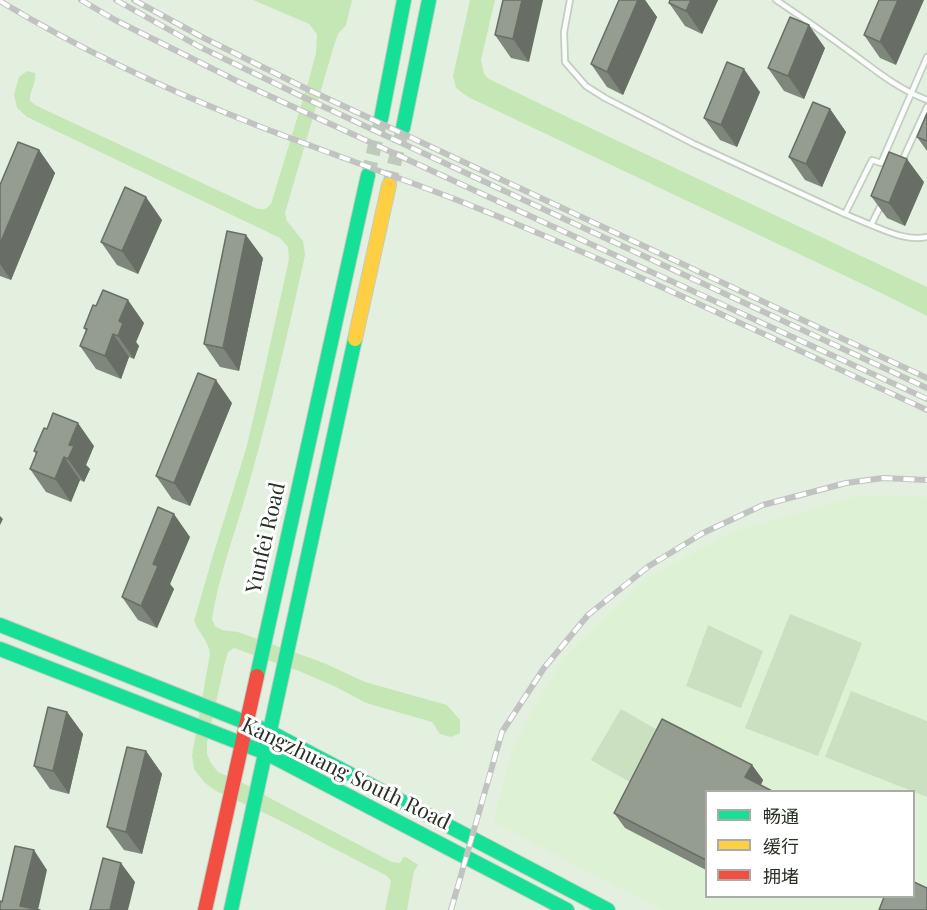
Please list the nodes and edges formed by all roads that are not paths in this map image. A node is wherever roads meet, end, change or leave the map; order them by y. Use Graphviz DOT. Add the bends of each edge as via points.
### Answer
graph roads {
  1 [pos="404,0"];
  2 [pos="429,0"];
  3 [pos="570,0"];
  4 [pos="776,0"];
  5 [pos="927,57"];
  6 [pos="911,94"];
  7 [pos="927,100"];
  8 [pos="927,107"];
  9 [pos="381,119"];
  10 [pos="403,128"];
  11 [pos="899,168"];
  12 [pos="368,175"];
  13 [pos="389,184"];
  14 [pos="885,197"];
  15 [pos="845,214"];
  16 [pos="871,225"];
  17 [pos="927,237"];
  18 [pos="0,625"];
  19 [pos="0,649"];
  20 [pos="246,723"];
  21 [pos="270,732"];
  22 [pos="243,744"];
  23 [pos="266,753"];
  24 [pos="205,910"];
  25 [pos="231,910"];
  26 [pos="567,910"];
  27 [pos="608,910"];
  1 -- 9 [label="main road"];
  2 -- 10 [label="main road"];
  3 -- 15 [label="lane" via="564,32 565,62 586,86 694,144"];
  4 -- 6 [label="lane"];
  5 -- 6 [label="lane"];
  6 -- 7 [label="lane"];
  6 -- 15 [label="lane" via="881,163 872,160"];
  8 -- 11 [label="lane"];
  12 -- 20 [label="main road, Yunfei Road"];
  13 -- 21 [label="main road"];
  14 -- 16 [label="lane"];
  15 -- 16 [label="lane"];
  16 -- 17 [label="lane" via="899,236"];
  18 -- 20 [label="main road, Kangzhuang South Road"];
  19 -- 22 [label="main road, Kangzhuang South Road"];
  20 -- 21 [label="main road, Kangzhuang South Road"];
  20 -- 22 [label="main road, Yunfei Road"];
  21 -- 23 [label="main road"];
  21 -- 27 [label="main road, Kangzhuang South Road"];
  22 -- 23 [label="main road, Kangzhuang South Road"];
  22 -- 24 [label="main road, Yunfei Road"];
  23 -- 25 [label="main road"];
  23 -- 26 [label="main road, Kangzhuang South Road"];
}
